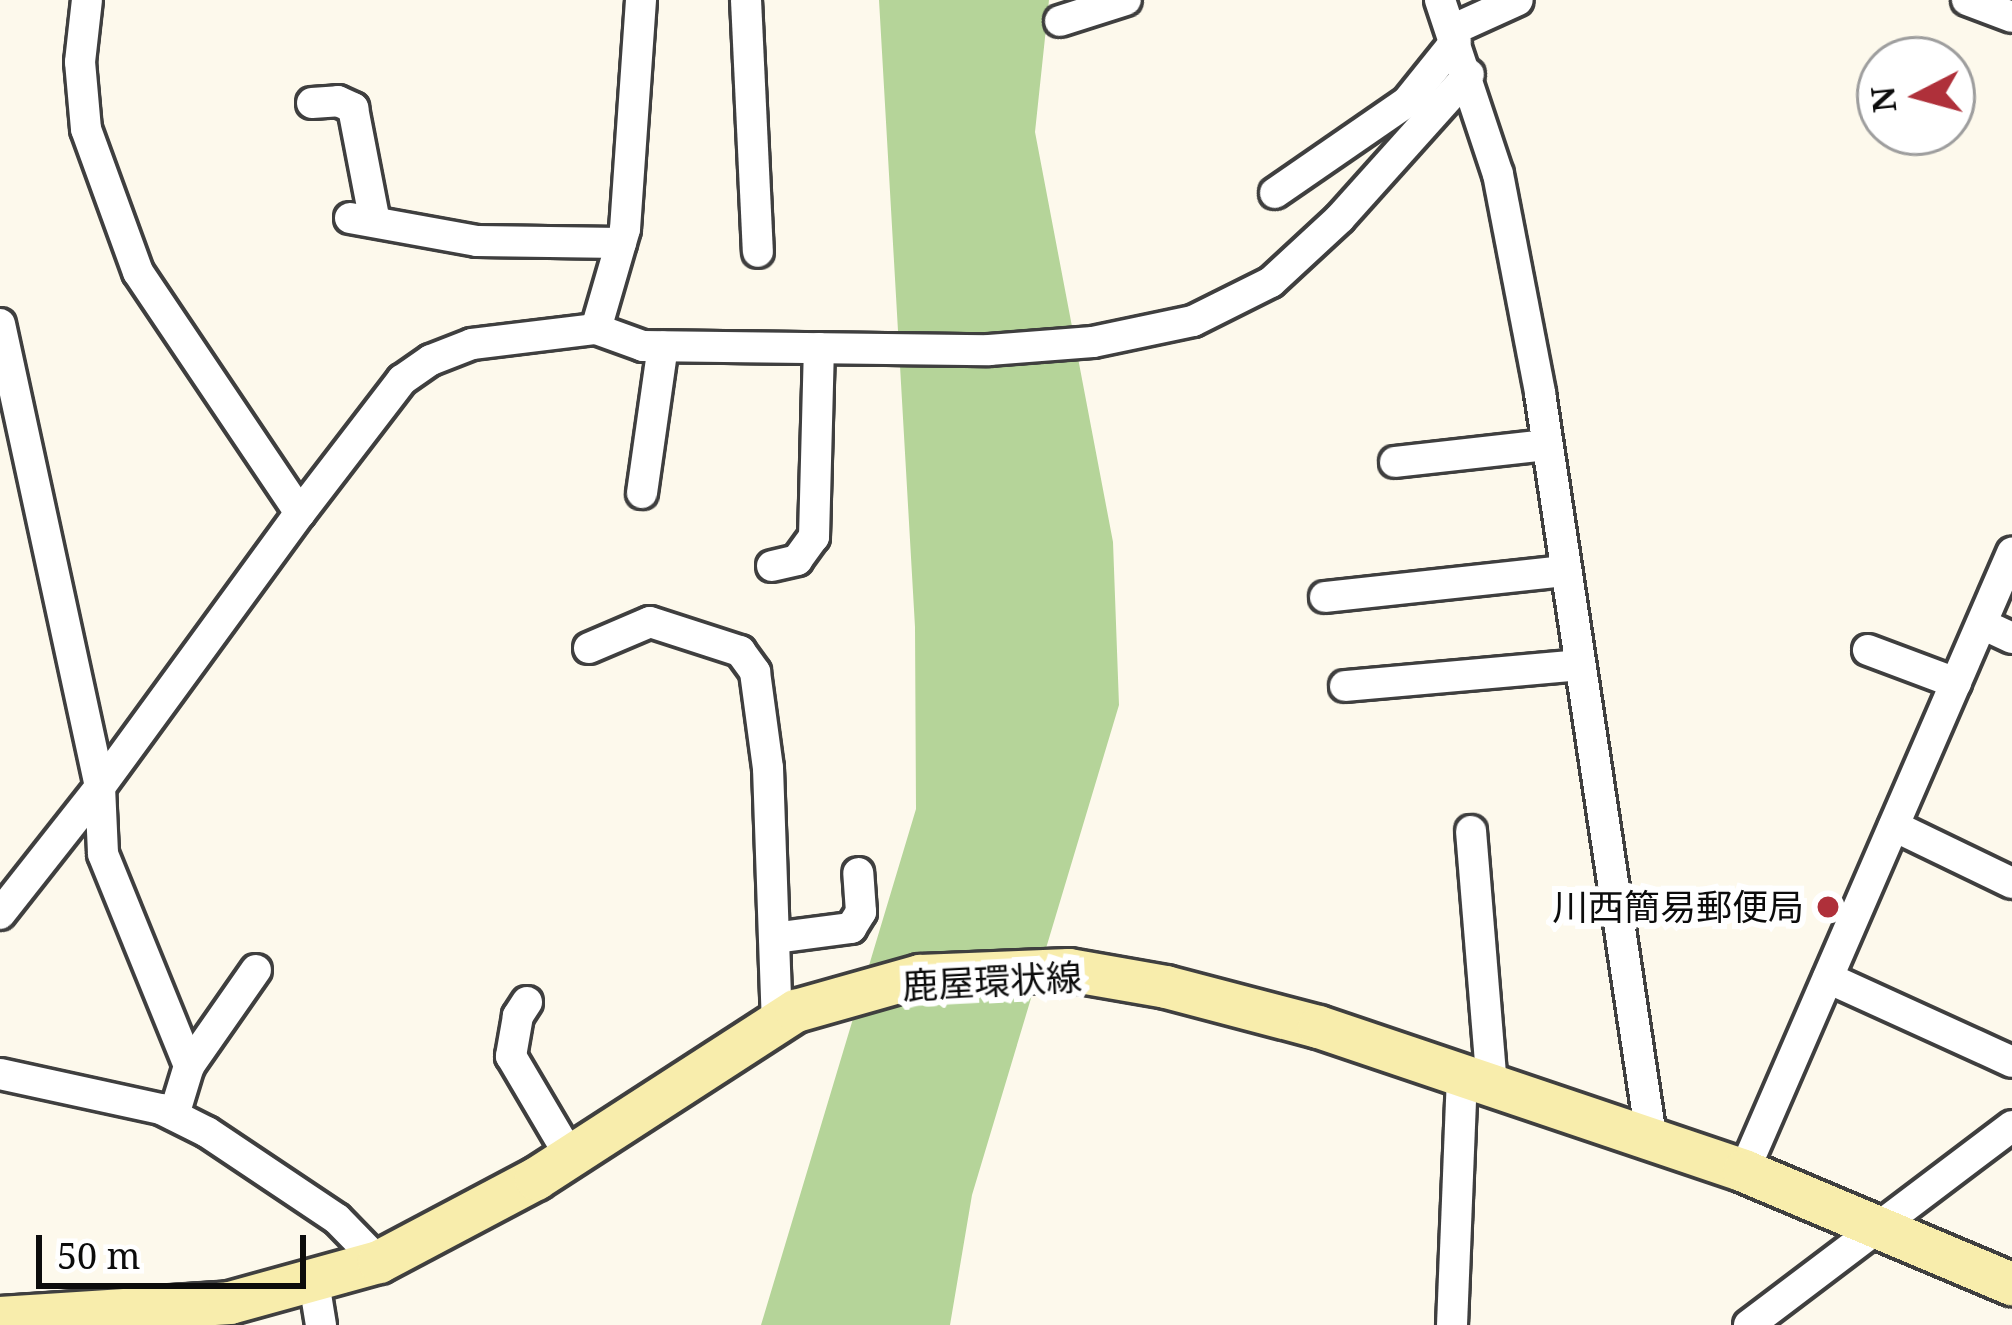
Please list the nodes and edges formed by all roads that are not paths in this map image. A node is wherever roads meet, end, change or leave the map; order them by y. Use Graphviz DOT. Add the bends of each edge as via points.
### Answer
graph roads {
  1 [pos="87,0"];
  2 [pos="641,0"];
  3 [pos="746,0"];
  4 [pos="1126,0"];
  5 [pos="1441,0"];
  6 [pos="1518,0"];
  7 [pos="1967,0"];
  8 [pos="2012,17"];
  9 [pos="1060,21"];
  10 [pos="1454,36"];
  11 [pos="1468,74"];
  12 [pos="312,104"];
  13 [pos="1275,193"];
  14 [pos="621,243"];
  15 [pos="758,252"];
  16 [pos="0,325"];
  17 [pos="596,329"];
  18 [pos="663,346"];
  19 [pos="819,348"];
  20 [pos="1547,446"];
  21 [pos="1395,462"];
  22 [pos="642,493"];
  23 [pos="300,513"];
  24 [pos="2012,553"];
  25 [pos="772,566"];
  26 [pos="1566,571"];
  27 [pos="1325,597"];
  28 [pos="1982,624"];
  29 [pos="2012,638"];
  30 [pos="589,648"];
  31 [pos="1868,650"];
  32 [pos="1580,664"];
  33 [pos="1956,683"];
  34 [pos="1345,686"];
  35 [pos="100,787"];
  36 [pos="1894,826"];
  37 [pos="1471,831"];
  38 [pos="858,873"];
  39 [pos="2012,884"];
  40 [pos="0,914"];
  41 [pos="774,938"];
  42 [pos="256,970"];
  43 [pos="1828,977"];
  44 [pos="527,1002"];
  45 [pos="776,1023"];
  46 [pos="2012,1062"];
  47 [pos="189,1066"];
  48 [pos="0,1074"];
  49 [pos="1477,1082"];
  50 [pos="173,1115"];
  51 [pos="2012,1126"];
  52 [pos="1652,1143"];
  53 [pos="570,1156"];
  54 [pos="1744,1171"];
  55 [pos="1880,1228"];
  56 [pos="379,1262"];
  57 [pos="314,1282"];
  58 [pos="2012,1284"];
  59 [pos="0,1318"];
  60 [pos="321,1325"];
  61 [pos="1452,1325"];
  62 [pos="1748,1325"];
  1 -- 23 [label="street" via="80,62 86,129 138,272"];
  2 -- 14 [label="street"];
  3 -- 15 [label="street"];
  4 -- 9 [label="street"];
  5 -- 10 [label="street"];
  6 -- 10 [label="street"];
  7 -- 8 [label="street"];
  10 -- 11 [label="street"];
  10 -- 13 [label="street" via="1407,102"];
  11 -- 19 [label="street" via="1271,283 1193,321 1093,342 989,350"];
  11 -- 20 [label="street" via="1498,175"];
  12 -- 14 [label="street" via="352,108 362,220 477,241"];
  14 -- 17 [label="street"];
  16 -- 35 [label="street"];
  17 -- 18 [label="street"];
  17 -- 23 [label="street" via="472,344 431,360 402,380"];
  18 -- 19 [label="street"];
  18 -- 22 [label="street"];
  19 -- 25 [label="street" via="814,537 797,560"];
  20 -- 21 [label="street"];
  20 -- 26 [label="street"];
  23 -- 35 [label="street"];
  24 -- 28 [label="street"];
  26 -- 27 [label="street"];
  26 -- 32 [label="street"];
  28 -- 29 [label="street"];
  28 -- 33 [label="street"];
  30 -- 41 [label="street" via="650,622 740,651 755,672 768,768"];
  31 -- 33 [label="street"];
  32 -- 34 [label="street"];
  32 -- 52 [label="street"];
  33 -- 36 [label="street"];
  35 -- 40 [label="street"];
  35 -- 47 [label="street" via="103,854"];
  36 -- 39 [label="street"];
  36 -- 43 [label="street"];
  37 -- 49 [label="street"];
  38 -- 41 [label="street" via="861,912 851,928"];
  41 -- 45 [label="street"];
  42 -- 47 [label="street"];
  43 -- 46 [label="street"];
  43 -- 54 [label="street"];
  44 -- 53 [label="street" via="512,1056"];
  45 -- 49 [label="main road, 鹿屋環状線" via="920,976 1069,970 1319,1027"];
  45 -- 53 [label="main road, 鹿屋環状線"];
  47 -- 50 [label="street"];
  48 -- 50 [label="street"];
  49 -- 52 [label="main road, 鹿屋環状線"];
  49 -- 61 [label="street"];
  50 -- 56 [label="street" via="338,1219"];
  51 -- 55 [label="street"];
  52 -- 54 [label="main road, 鹿屋環状線"];
  53 -- 56 [label="main road, 鹿屋環状線"];
  54 -- 55 [label="main road, 鹿屋環状線"];
  55 -- 58 [label="main road, 鹿屋環状線"];
  55 -- 62 [label="street"];
  56 -- 57 [label="main road, 鹿屋環状線"];
  57 -- 59 [label="main road, 鹿屋環状線" via="230,1303"];
  57 -- 60 [label="street"];
}
